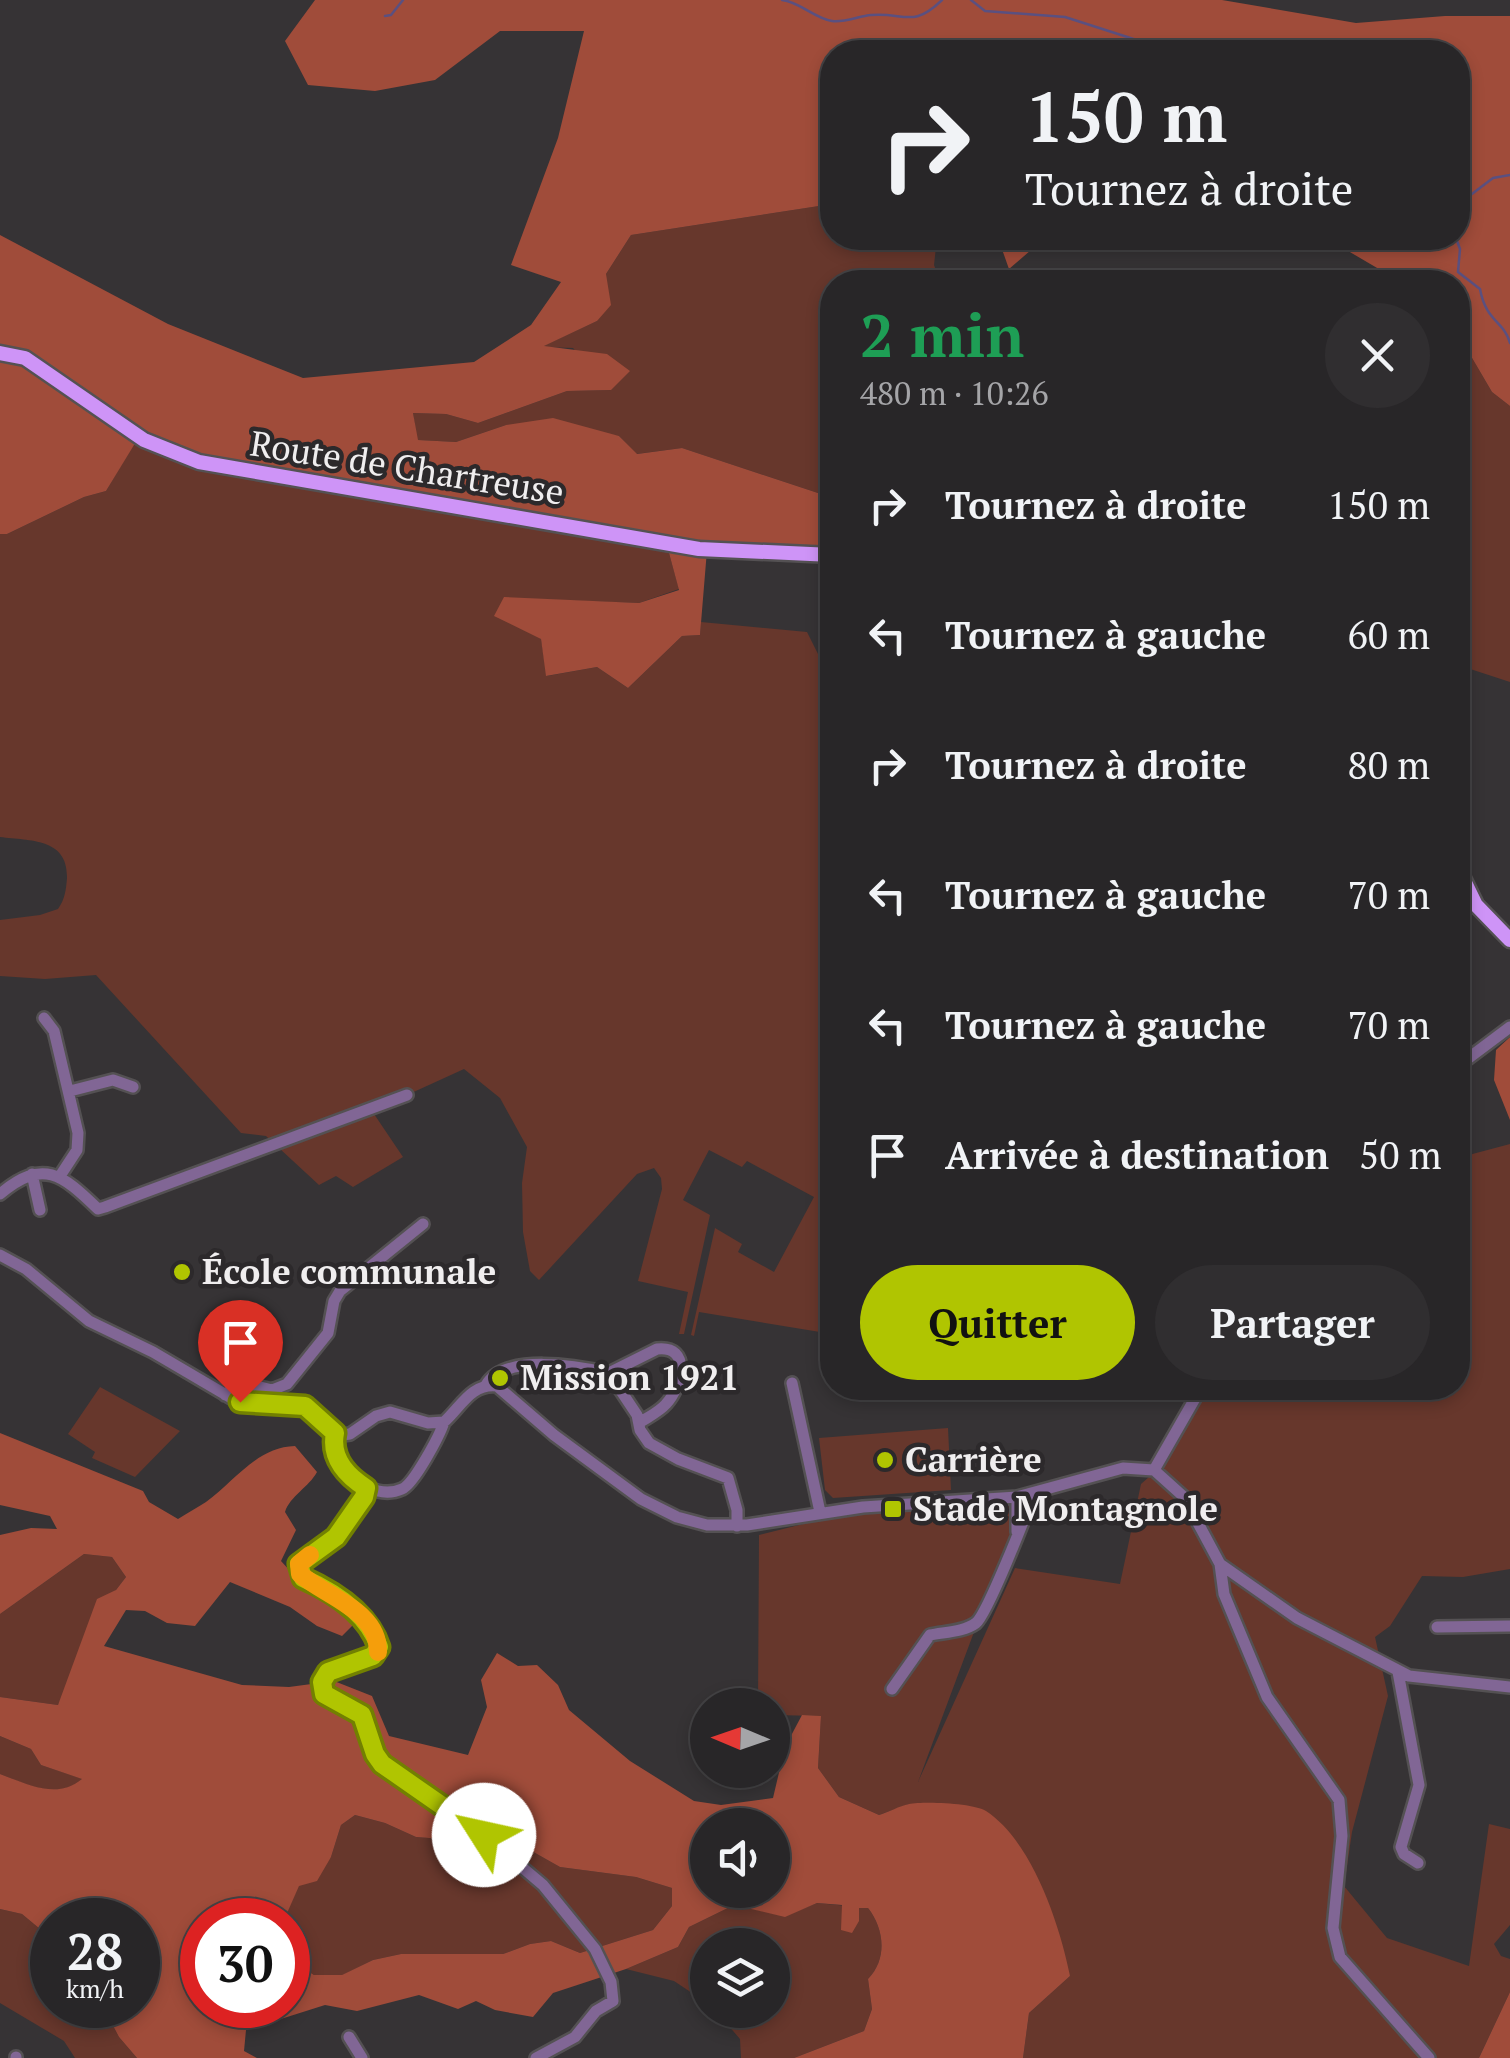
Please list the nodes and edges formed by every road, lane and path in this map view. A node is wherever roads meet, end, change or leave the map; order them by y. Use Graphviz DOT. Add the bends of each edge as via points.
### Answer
graph roads {
  1 [pos="0,353"];
  2 [pos="820,555"];
  3 [pos="1470,893"];
  4 [pos="1510,940"];
  5 [pos="44,1018"];
  6 [pos="1510,1026"];
  7 [pos="1470,1057"];
  8 [pos="132,1087"];
  9 [pos="70,1091"];
  10 [pos="407,1095"];
  11 [pos="32,1174"];
  12 [pos="60,1176"];
  13 [pos="0,1194"];
  14 [pos="40,1210"];
  15 [pos="423,1224"];
  16 [pos="0,1254"];
  17 [pos="609,1373"];
  18 [pos="792,1383"];
  19 [pos="486,1385"];
  20 [pos="225,1394"];
  21 [pos="1195,1400"];
  22 [pos="444,1422"];
  23 [pos="639,1423"];
  24 [pos="335,1433"];
  25 [pos="1154,1470"];
  26 [pos="366,1488"];
  27 [pos="1033,1493"];
  28 [pos="1016,1496"];
  29 [pos="820,1512"];
  30 [pos="737,1526"];
  31 [pos="1016,1532"];
  32 [pos="1220,1564"];
  33 [pos="1510,1626"];
  34 [pos="1437,1627"];
  35 [pos="1398,1672"];
  36 [pos="1510,1687"];
  37 [pos="892,1689"];
  38 [pos="1418,1863"];
  39 [pos="350,2038"];
  40 [pos="362,2058"];
  41 [pos="536,2058"];
  42 [pos="1429,2058"];
  1 -- 2 [label="main road, Route de Chartreuse" via="25,358 144,440 198,462 699,549"];
  3 -- 4 [label="main road"];
  5 -- 9 [label="street" via="54,1031"];
  6 -- 7 [label="street"];
  8 -- 9 [label="street" via="113,1080"];
  9 -- 12 [label="street" via="77,1150"];
  10 -- 12 [label="street" via="105,1208"];
  11 -- 12 [label="street"];
  11 -- 13 [label="street"];
  11 -- 14 [label="street"];
  15 -- 20 [label="street" via="340,1291 328,1333 287,1384 272,1390 240,1382"];
  16 -- 20 [label="street" via="95,1325"];
  17 -- 19 [label="street" via="530,1364 498,1372"];
  17 -- 23 [label="street"];
  17 -- 23 [label="street" via="657,1349 678,1355 676,1390"];
  18 -- 29 [label="street"];
  19 -- 22 [label="street"];
  19 -- 30 [label="street" via="500,1388 658,1510 706,1525"];
  20 -- 24 [label="street" via="250,1404 305,1406"];
  21 -- 25 [label="street"];
  22 -- 24 [label="street" via="390,1412 350,1434"];
  22 -- 26 [label="street" via="406,1487"];
  23 -- 30 [label="street" via="649,1442 728,1478"];
  24 -- 26 [label="street" via="343,1469"];
  25 -- 27 [label="street" via="1124,1468"];
  25 -- 32 [label="street" via="1184,1497"];
  26 -- 41 [label="street" via="336,1537 299,1564 303,1578 358,1614 379,1647 373,1656 328,1672 324,1694 362,1715 378,1760 519,1863 595,1949 613,2001 575,2036"];
  27 -- 28 [label="street"];
  27 -- 31 [label="street"];
  28 -- 29 [label="street"];
  28 -- 31 [label="street"];
  29 -- 30 [label="street"];
  31 -- 37 [label="street" via="984,1616 971,1627 930,1635"];
  32 -- 35 [label="street" via="1297,1618"];
  32 -- 42 [label="street" via="1221,1584 1267,1697 1339,1800 1333,1928 1340,1957"];
  33 -- 34 [label="street"];
  35 -- 36 [label="street"];
  35 -- 38 [label="street" via="1420,1785 1401,1847"];
  39 -- 40 [label="street"];
}
